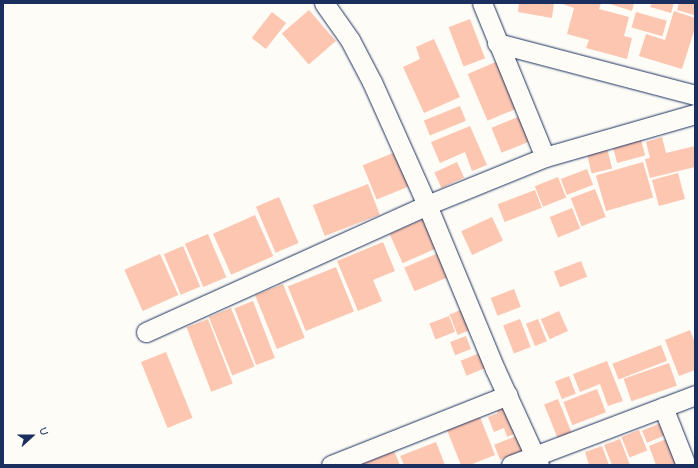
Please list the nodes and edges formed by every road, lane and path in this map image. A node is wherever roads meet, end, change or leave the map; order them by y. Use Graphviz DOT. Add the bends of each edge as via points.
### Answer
graph roads {
  1 [pos="324,3"];
  2 [pos="482,3"];
  3 [pos="497,43"];
  4 [pos="695,95"];
  5 [pos="695,114"];
  6 [pos="545,157"];
  7 [pos="427,205"];
  8 [pos="146,332"];
  9 [pos="506,392"];
  10 [pos="695,395"];
  11 [pos="662,407"];
  12 [pos="537,460"];
  13 [pos="331,465"];
  14 [pos="511,465"];
  15 [pos="686,465"];
  1 -- 7 [label="street" via="350,40 372,82"];
  2 -- 3 [label="street"];
  3 -- 4 [label="street"];
  3 -- 6 [label="street"];
  5 -- 6 [label="street"];
  6 -- 7 [label="street"];
  7 -- 8 [label="street"];
  7 -- 9 [label="street"];
  9 -- 12 [label="street"];
  9 -- 13 [label="street"];
  10 -- 11 [label="street"];
  11 -- 12 [label="street"];
  11 -- 15 [label="street"];
  12 -- 14 [label="street"];
}
